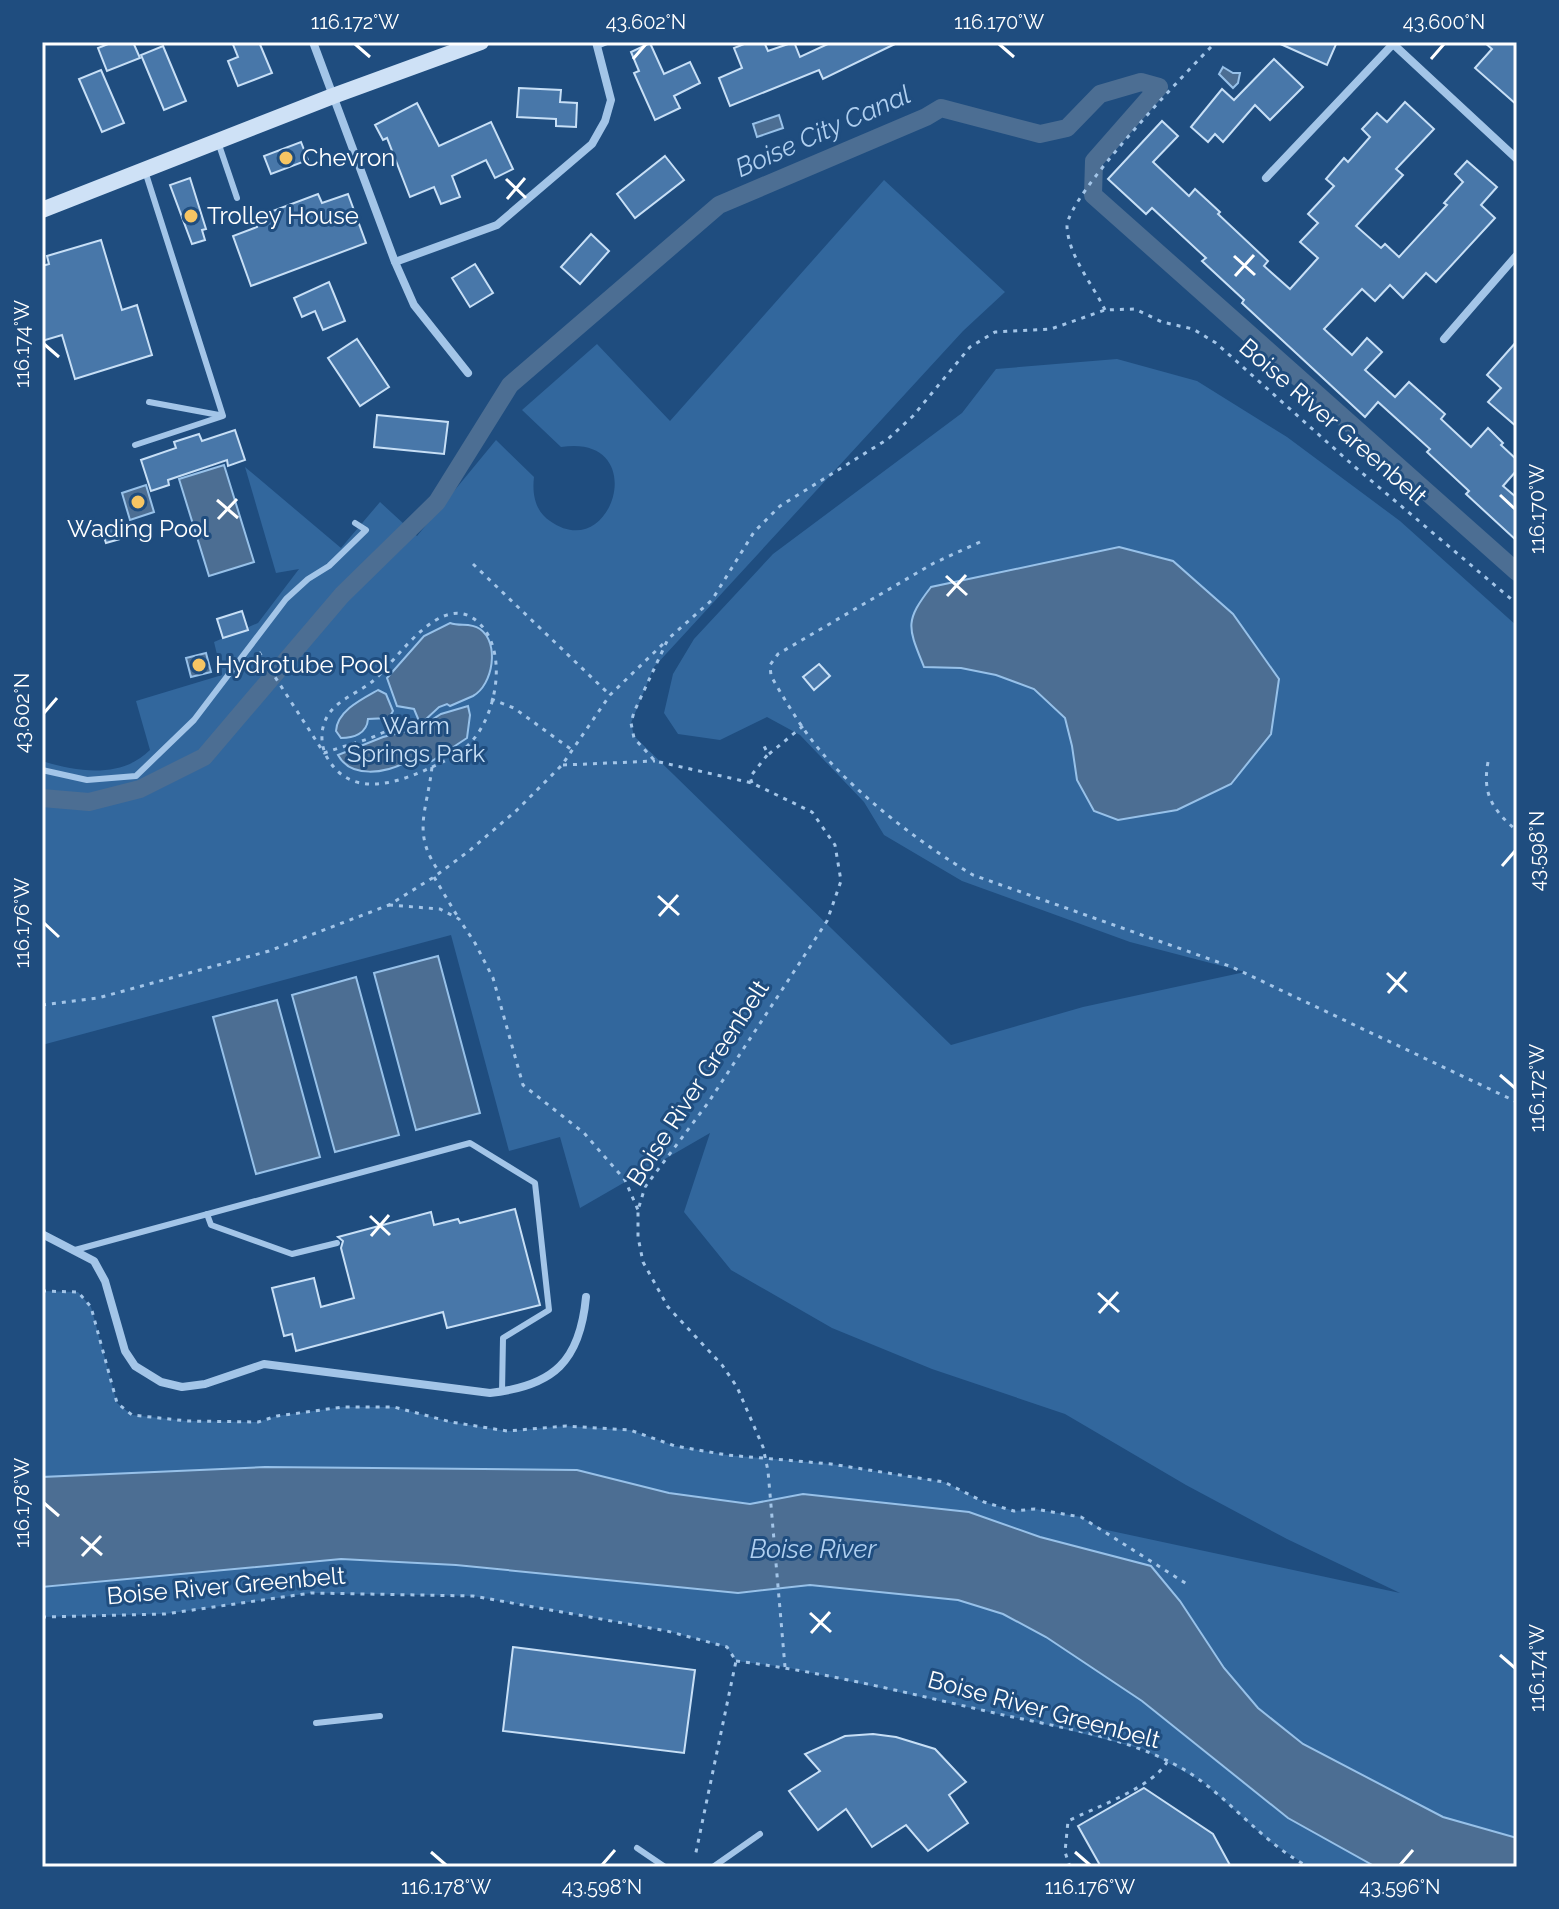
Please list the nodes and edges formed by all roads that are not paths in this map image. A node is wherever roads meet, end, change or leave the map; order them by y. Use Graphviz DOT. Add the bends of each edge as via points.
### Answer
graph roads {
  1 [pos="313,42"];
  2 [pos="481,42"];
  3 [pos="607,42"];
  4 [pos="1392,43"];
  5 [pos="597,44"];
  6 [pos="333,96"];
  7 [pos="218,142"];
  8 [pos="1517,159"];
  9 [pos="145,171"];
  10 [pos="1266,178"];
  11 [pos="237,198"];
  12 [pos="42,210"];
  13 [pos="1517,255"];
  14 [pos="395,262"];
  15 [pos="1444,339"];
  16 [pos="468,373"];
  17 [pos="149,402"];
  18 [pos="223,416"];
  19 [pos="135,445"];
  20 [pos="355,523"];
  21 [pos="42,770"];
  22 [pos="207,1214"];
  23 [pos="42,1234"];
  24 [pos="337,1243"];
  25 [pos="74,1250"];
  26 [pos="586,1297"];
  27 [pos="502,1392"];
  28 [pos="380,1716"];
  29 [pos="316,1723"];
  30 [pos="760,1834"];
  31 [pos="637,1848"];
  32 [pos="665,1867"];
  33 [pos="713,1867"];
  1 -- 6 [label="street"];
  2 -- 6 [label="street"];
  3 -- 5 [label="lane"];
  4 -- 8 [label="street"];
  4 -- 10 [label="street"];
  5 -- 14 [label="street" via="611,100 592,144 497,225"];
  6 -- 7 [label="street"];
  6 -- 14 [label="street"];
  7 -- 9 [label="street"];
  7 -- 11 [label="lane"];
  9 -- 12 [label="street"];
  9 -- 18 [label="lane"];
  13 -- 15 [label="street"];
  14 -- 16 [label="street" via="414,305"];
  17 -- 18 [label="lane"];
  18 -- 19 [label="lane"];
  20 -- 21 [label="lane" via="366,530 286,599 194,720 136,776 87,780"];
  22 -- 24 [label="lane" via="211,1225 292,1254"];
  22 -- 25 [label="lane"];
  22 -- 27 [label="lane" via="470,1143 535,1183 549,1310 503,1338"];
  23 -- 25 [label="street"];
  25 -- 27 [label="street" via="94,1261 105,1281 125,1351 135,1366 161,1382 182,1387 205,1384 264,1364"];
  26 -- 27 [label="street" via="574,1351 552,1373 520,1390"];
  28 -- 29 [label="lane"];
  30 -- 33 [label="lane"];
  31 -- 32 [label="lane"];
}
